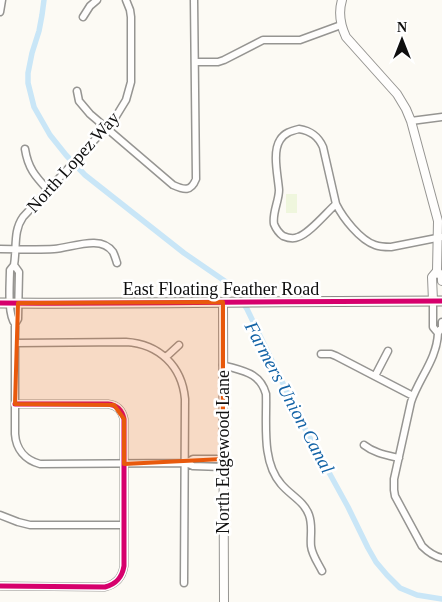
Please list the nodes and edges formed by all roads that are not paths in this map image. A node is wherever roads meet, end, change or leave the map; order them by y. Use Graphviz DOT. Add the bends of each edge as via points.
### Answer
graph roads {
  1 [pos="2,0"];
  2 [pos="97,0"];
  3 [pos="126,0"];
  4 [pos="194,0"];
  5 [pos="342,0"];
  6 [pos="0,9"];
  7 [pos="83,17"];
  8 [pos="341,25"];
  9 [pos="195,62"];
  10 [pos="77,91"];
  11 [pos="442,117"];
  12 [pos="412,121"];
  13 [pos="105,129"];
  14 [pos="25,149"];
  15 [pos="48,190"];
  16 [pos="336,204"];
  17 [pos="440,237"];
  18 [pos="16,249"];
  19 [pos="0,250"];
  20 [pos="117,263"];
  21 [pos="437,271"];
  22 [pos="442,281"];
  23 [pos="437,301"];
  24 [pos="225,302"];
  25 [pos="0,303"];
  26 [pos="14,303"];
  27 [pos="442,322"];
  28 [pos="438,333"];
  29 [pos="16,343"];
  30 [pos="440,343"];
  31 [pos="179,346"];
  32 [pos="388,351"];
  33 [pos="320,354"];
  34 [pos="166,357"];
  35 [pos="223,365"];
  36 [pos="375,376"];
  37 [pos="413,396"];
  38 [pos="15,404"];
  39 [pos="364,446"];
  40 [pos="399,458"];
  41 [pos="186,463"];
  42 [pos="223,463"];
  43 [pos="124,464"];
  44 [pos="0,515"];
  45 [pos="124,525"];
  46 [pos="442,558"];
  47 [pos="322,571"];
  48 [pos="184,583"];
  49 [pos="0,586"];
  50 [pos="224,602"];
  1 -- 6 [label="street"];
  2 -- 7 [label="street"];
  3 -- 13 [label="street, North Lopez Way" via="131,17 131,82 126,100"];
  4 -- 9 [label="street"];
  5 -- 8 [label="street"];
  8 -- 9 [label="street" via="300,40 263,40 218,62"];
  8 -- 12 [label="street" via="350,42 397,94"];
  9 -- 13 [label="street" via="196,179 189,189 173,185"];
  10 -- 13 [label="street" via="85,110"];
  11 -- 12 [label="street"];
  12 -- 17 [label="street"];
  13 -- 15 [label="street, North Lopez Way"];
  14 -- 15 [label="street" via="31,170"];
  15 -- 18 [label="street, North Lopez Way" via="19,223"];
  16 -- 16 [label="street" via="320,140 307,130 286,134 276,149 279,192 274,225 278,232 292,238 305,234"];
  16 -- 17 [label="street" via="360,236 375,245 391,247"];
  17 -- 21 [label="street"];
  18 -- 19 [label="street"];
  18 -- 20 [label="street" via="98,244 111,250"];
  18 -- 26 [label="street, North Lopez Way" via="14,265 19,272"];
  21 -- 22 [label="street"];
  21 -- 23 [label="street" via="432,277"];
  23 -- 24 [label="main road, East Floating Feather Road"];
  23 -- 28 [label="street" via="433,327"];
  24 -- 26 [label="main road, East Floating Feather Road"];
  24 -- 35 [label="street, North Edgewood Lane"];
  25 -- 26 [label="main road, East Floating Feather Road"];
  26 -- 29 [label="street, North Lopez Way" via="18,319 15,324"];
  27 -- 28 [label="street"];
  28 -- 30 [label="street"];
  29 -- 34 [label="street" via="132,342"];
  29 -- 38 [label="street, North Lopez Way"];
  30 -- 37 [label="street"];
  31 -- 34 [label="street"];
  32 -- 36 [label="street"];
  33 -- 36 [label="street" via="336,356"];
  34 -- 41 [label="street" via="180,376 185,393"];
  35 -- 42 [label="street, North Edgewood Lane"];
  35 -- 47 [label="street" via="253,374 265,388 270,464 281,485 303,504 309,515 312,549"];
  36 -- 37 [label="street"];
  37 -- 40 [label="street"];
  38 -- 43 [label="street, North Lopez Way" via="15,440 20,451 34,462"];
  38 -- 43 [label="street" via="114,405 124,419"];
  39 -- 40 [label="street" via="370,451"];
  40 -- 46 [label="street" via="394,479 395,496 422,546"];
  41 -- 42 [label="street" via="193,459"];
  41 -- 43 [label="street"];
  41 -- 48 [label="street"];
  42 -- 50 [label="street, North Edgewood Lane"];
  43 -- 45 [label="street"];
  44 -- 45 [label="street" via="30,525"];
  45 -- 49 [label="street" via="124,566 120,578 111,585"];
}
